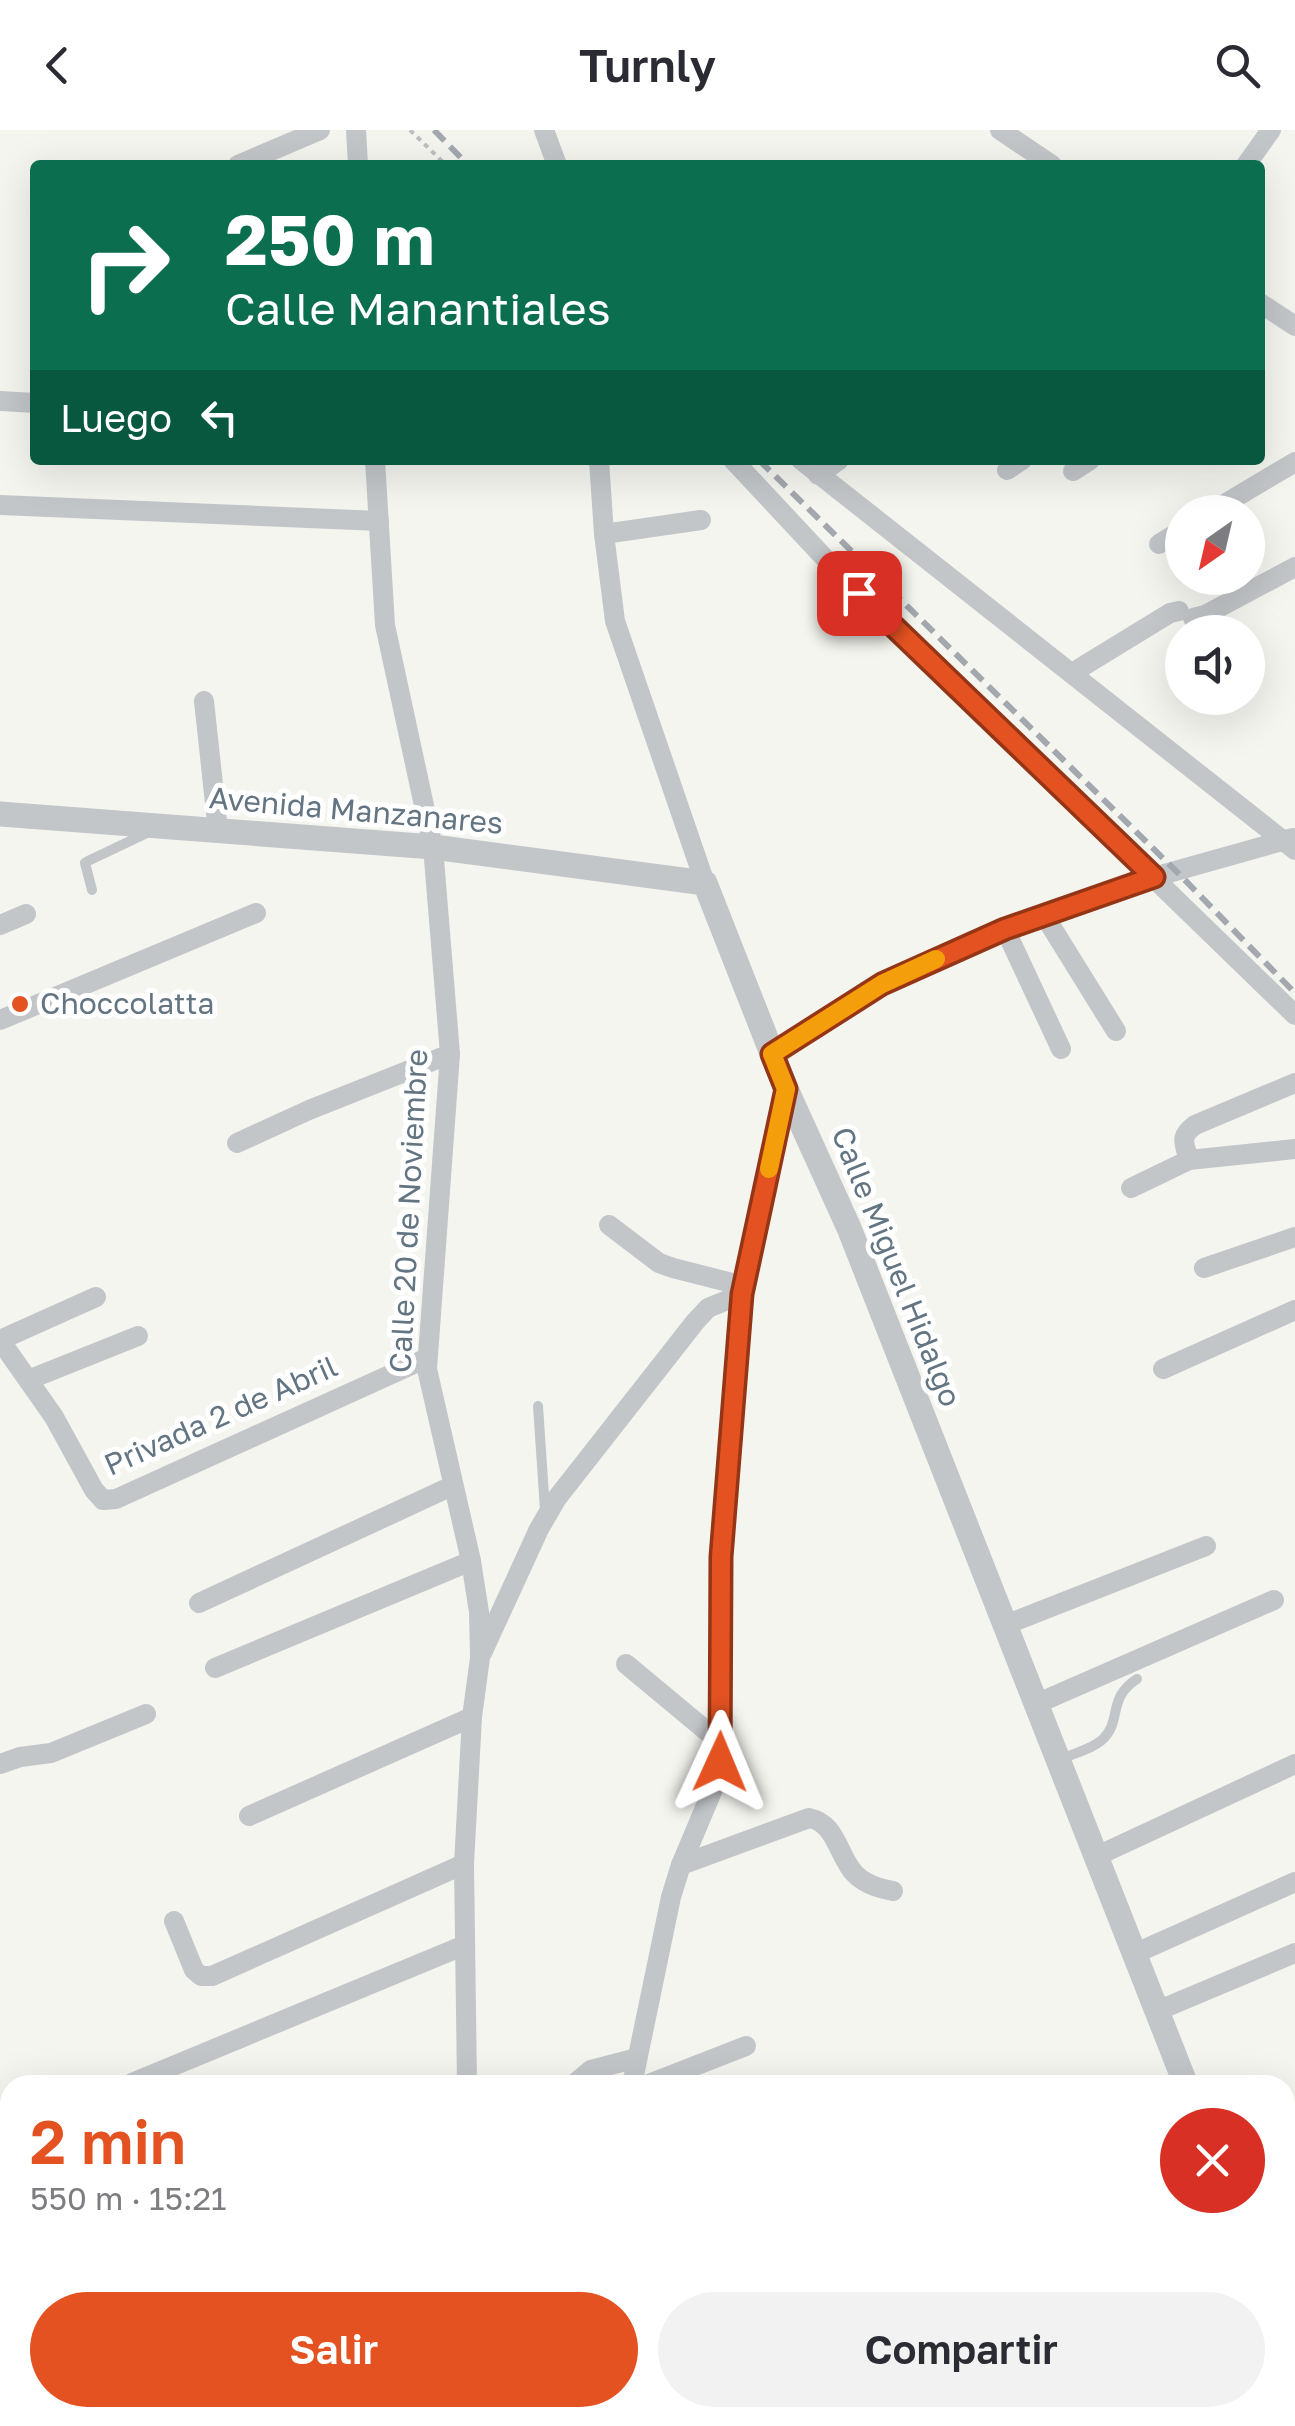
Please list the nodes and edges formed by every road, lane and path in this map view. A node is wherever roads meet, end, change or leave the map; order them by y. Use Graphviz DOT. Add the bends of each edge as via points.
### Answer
graph roads {
  1 [pos="320,130"];
  2 [pos="356,130"];
  3 [pos="410,130"];
  4 [pos="544,130"];
  5 [pos="1000,130"];
  6 [pos="1271,130"];
  7 [pos="250,160"];
  8 [pos="358,160"];
  9 [pos="441,160"];
  10 [pos="555,160"];
  11 [pos="1045,160"];
  12 [pos="1250,160"];
  13 [pos="1265,306"];
  14 [pos="1295,326"];
  15 [pos="0,401"];
  16 [pos="30,403"];
  17 [pos="1295,462"];
  18 [pos="376,465"];
  19 [pos="599,465"];
  20 [pos="738,465"];
  21 [pos="807,465"];
  22 [pos="832,465"];
  23 [pos="818,475"];
  24 [pos="1240,495"];
  25 [pos="0,505"];
  26 [pos="700,520"];
  27 [pos="379,522"];
  28 [pos="604,534"];
  29 [pos="1165,541"];
  30 [pos="1160,544"];
  31 [pos="1295,567"];
  32 [pos="1205,615"];
  33 [pos="1165,616"];
  34 [pos="1072,673"];
  35 [pos="204,701"];
  36 [pos="0,814"];
  37 [pos="158,826"];
  38 [pos="218,831"];
  39 [pos="1291,843"];
  40 [pos="433,847"];
  41 [pos="1154,877"];
  42 [pos="705,883"];
  43 [pos="92,890"];
  44 [pos="256,913"];
  45 [pos="26,914"];
  46 [pos="1044,915"];
  47 [pos="0,925"];
  48 [pos="1005,929"];
  49 [pos="1295,1015"];
  50 [pos="0,1020"];
  51 [pos="1116,1031"];
  52 [pos="1062,1049"];
  53 [pos="450,1054"];
  54 [pos="772,1054"];
  55 [pos="1295,1083"];
  56 [pos="786,1089"];
  57 [pos="238,1143"];
  58 [pos="1295,1149"];
  59 [pos="1189,1160"];
  60 [pos="1131,1188"];
  61 [pos="609,1224"];
  62 [pos="1295,1237"];
  63 [pos="1204,1268"];
  64 [pos="743,1290"];
  65 [pos="96,1297"];
  66 [pos="1295,1310"];
  67 [pos="138,1336"];
  68 [pos="0,1340"];
  69 [pos="428,1358"];
  70 [pos="1164,1369"];
  71 [pos="28,1380"];
  72 [pos="538,1406"];
  73 [pos="452,1486"];
  74 [pos="545,1516"];
  75 [pos="1206,1546"];
  76 [pos="471,1562"];
  77 [pos="1274,1600"];
  78 [pos="200,1603"];
  79 [pos="1005,1624"];
  80 [pos="480,1658"];
  81 [pos="626,1664"];
  82 [pos="215,1668"];
  83 [pos="1137,1678"];
  84 [pos="1036,1704"];
  85 [pos="146,1714"];
  86 [pos="472,1717"];
  87 [pos="720,1744"];
  88 [pos="1059,1760"];
  89 [pos="0,1764"];
  90 [pos="1295,1764"];
  91 [pos="249,1816"];
  92 [pos="1096,1856"];
  93 [pos="464,1864"];
  94 [pos="681,1865"];
  95 [pos="1295,1882"];
  96 [pos="893,1891"];
  97 [pos="174,1921"];
  98 [pos="466,1945"];
  99 [pos="1295,1953"];
  100 [pos="1134,1954"];
  101 [pos="1156,2011"];
  102 [pos="746,2046"];
  103 [pos="637,2058"];
  104 [pos="151,2075"];
  105 [pos="468,2075"];
  106 [pos="586,2075"];
  107 [pos="634,2075"];
  108 [pos="672,2075"];
  109 [pos="1182,2075"];
  1 -- 7 [label="street"];
  2 -- 8 [label="street"];
  3 -- 9 [label="path"];
  4 -- 10 [label="street"];
  5 -- 11 [label="street"];
  6 -- 12 [label="street"];
  13 -- 14 [label="street"];
  15 -- 16 [label="street"];
  17 -- 24 [label="street"];
  18 -- 27 [label="street, Calle 20 de Noviembre"];
  19 -- 28 [label="street, Calle Miguel Hidalgo"];
  20 -- 41 [label="street" via="832,567"];
  21 -- 23 [label="street"];
  22 -- 23 [label="street"];
  23 -- 34 [label="street"];
  25 -- 27 [label="street"];
  26 -- 28 [label="street"];
  27 -- 40 [label="street, Calle 20 de Noviembre" via="385,625"];
  28 -- 42 [label="street, Calle Miguel Hidalgo" via="615,621"];
  29 -- 30 [label="street"];
  31 -- 32 [label="street"];
  33 -- 34 [label="street"];
  34 -- 39 [label="street"];
  35 -- 38 [label="street"];
  36 -- 37 [label="street, Avenida Manzanares"];
  37 -- 38 [label="street, Avenida Manzanares"];
  37 -- 43 [label="lane" via="88,861"];
  38 -- 40 [label="street, Avenida Manzanares"];
  39 -- 41 [label="street"];
  40 -- 42 [label="street, Avenida Manzanares"];
  40 -- 53 [label="street, Calle 20 de Noviembre"];
  41 -- 46 [label="street"];
  41 -- 49 [label="street"];
  42 -- 54 [label="street, Calle Miguel Hidalgo"];
  44 -- 50 [label="street"];
  45 -- 47 [label="street"];
  46 -- 48 [label="street"];
  46 -- 51 [label="street"];
  48 -- 52 [label="street"];
  48 -- 54 [label="street" via="882,984"];
  53 -- 57 [label="street"];
  53 -- 69 [label="street, Calle 20 de Noviembre"];
  54 -- 56 [label="street, Calle Miguel Hidalgo"];
  55 -- 59 [label="street" via="1186,1132"];
  56 -- 64 [label="street"];
  56 -- 79 [label="street, Calle Miguel Hidalgo"];
  58 -- 59 [label="street"];
  59 -- 60 [label="street"];
  61 -- 64 [label="street" via="659,1262"];
  62 -- 63 [label="street"];
  64 -- 74 [label="street" via="695,1322"];
  64 -- 87 [label="street" via="721,1557"];
  65 -- 68 [label="street"];
  66 -- 70 [label="street"];
  67 -- 71 [label="street"];
  68 -- 71 [label="street, Privada 2 de Abril"];
  69 -- 71 [label="street, Privada 2 de Abril" via="103,1500"];
  69 -- 73 [label="street, Calle 20 de Noviembre"];
  72 -- 74 [label="lane"];
  73 -- 76 [label="street, Calle 20 de Noviembre"];
  73 -- 78 [label="street"];
  74 -- 80 [label="street"];
  75 -- 79 [label="street"];
  76 -- 80 [label="street, Calle 20 de Noviembre"];
  76 -- 82 [label="street"];
  77 -- 84 [label="street"];
  79 -- 84 [label="street, Calle Miguel Hidalgo"];
  80 -- 86 [label="street, Calle 20 de Noviembre"];
  81 -- 87 [label="street"];
  83 -- 88 [label="lane" via="1121,1692 1106,1736"];
  84 -- 88 [label="street, Calle Miguel Hidalgo"];
  85 -- 89 [label="street" via="51,1753"];
  86 -- 91 [label="street"];
  86 -- 93 [label="street, Calle 20 de Noviembre"];
  87 -- 94 [label="street" via="712,1789"];
  88 -- 92 [label="street, Calle Miguel Hidalgo"];
  90 -- 92 [label="street"];
  92 -- 100 [label="street, Calle Miguel Hidalgo"];
  93 -- 97 [label="street" via="212,1976 194,1970"];
  93 -- 98 [label="street, Calle 20 de Noviembre"];
  94 -- 96 [label="street" via="808,1818 828,1829 853,1872"];
  94 -- 103 [label="street"];
  95 -- 100 [label="street"];
  98 -- 104 [label="street"];
  98 -- 105 [label="street, Calle 20 de Noviembre"];
  99 -- 101 [label="street"];
  100 -- 101 [label="street, Calle Miguel Hidalgo"];
  101 -- 109 [label="street, Calle Miguel Hidalgo"];
  102 -- 108 [label="street"];
  103 -- 106 [label="street"];
  103 -- 107 [label="street"];
}
